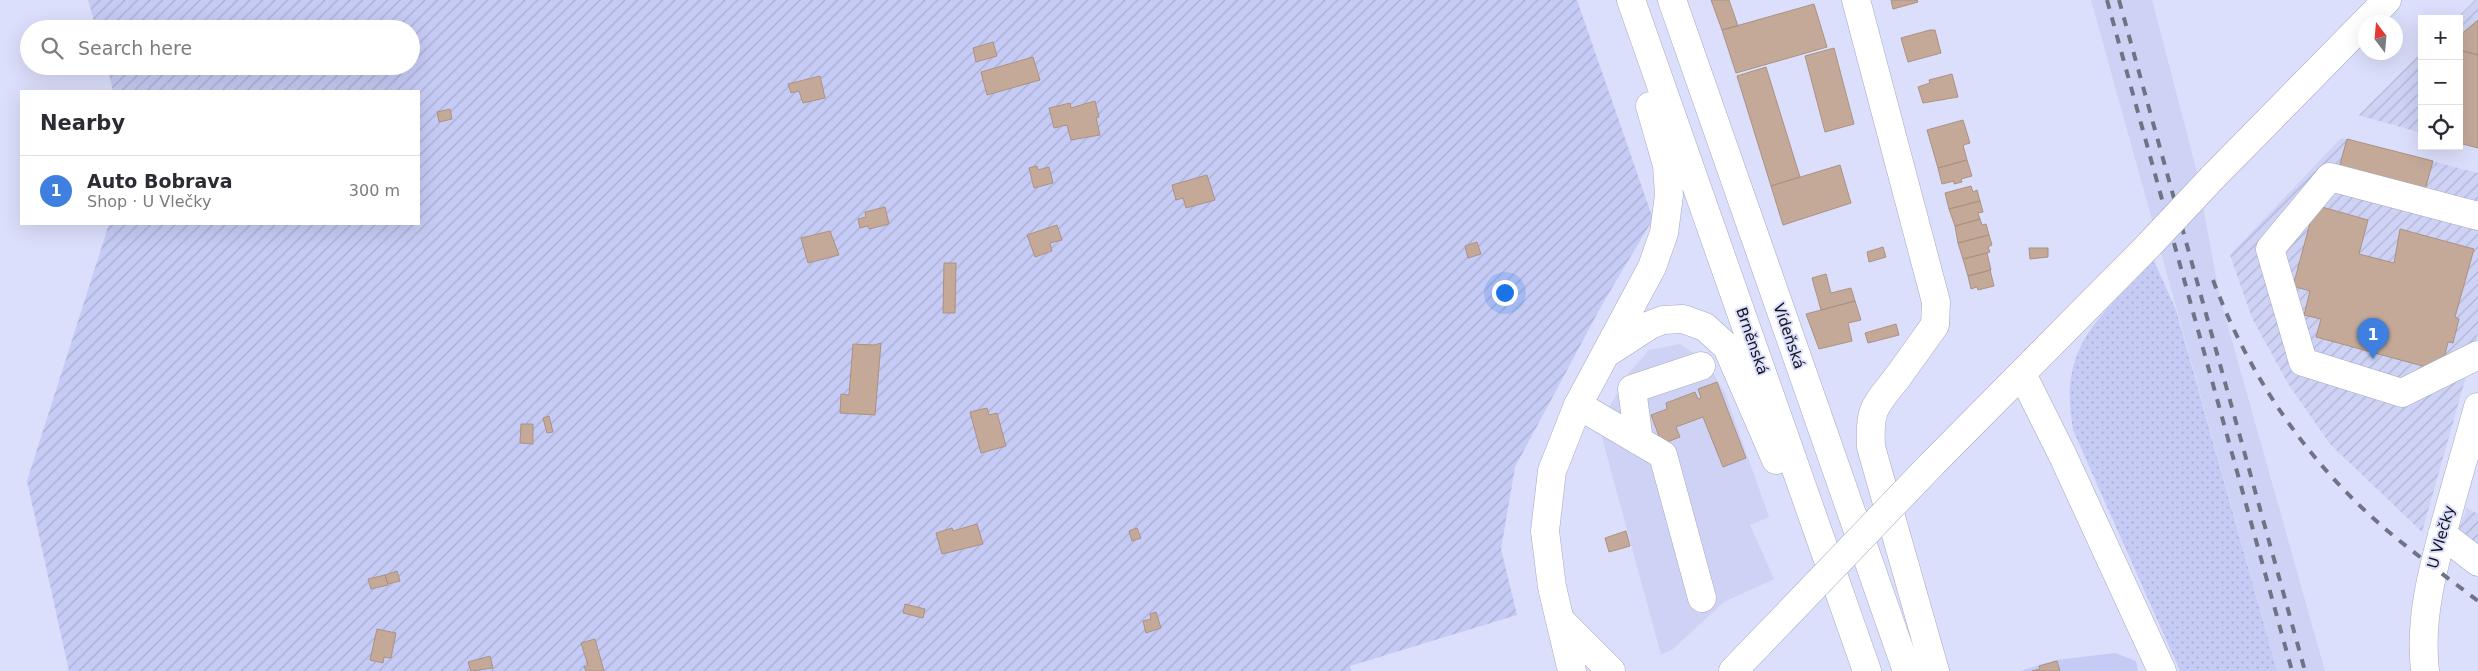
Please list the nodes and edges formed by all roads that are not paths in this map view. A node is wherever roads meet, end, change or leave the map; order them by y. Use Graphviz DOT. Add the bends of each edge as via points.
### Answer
graph roads {
  1 [pos="1672,0"];
  2 [pos="1856,0"];
  3 [pos="2387,0"];
  4 [pos="1634,6"];
  5 [pos="2478,216"];
  6 [pos="1606,354"];
  7 [pos="2478,355"];
  8 [pos="1700,366"];
  9 [pos="2022,374"];
  10 [pos="1578,405"];
  11 [pos="2478,407"];
  12 [pos="1639,441"];
  13 [pos="1805,492"];
  14 [pos="2442,534"];
  15 [pos="2478,562"];
  16 [pos="1702,598"];
  17 [pos="1560,620"];
  18 [pos="1572,671"];
  19 [pos="1611,671"];
  20 [pos="1733,671"];
  21 [pos="1867,671"];
  22 [pos="1907,671"];
  23 [pos="1935,671"];
  24 [pos="2162,671"];
  25 [pos="2425,671"];
  1 -- 22 [label="main road, Vídeňská"];
  2 -- 23 [label="main road" via="1936,302 1935,325 1874,407 1870,427 1872,447"];
  3 -- 9 [label="main road, bridge"];
  4 -- 6 [label="main road" via="1644,88 1667,165 1668,214 1652,267"];
  4 -- 13 [label="main road, Brněnská"];
  5 -- 7 [label="main road" via="2330,177 2270,249 2303,362 2402,393"];
  6 -- 10 [label="main road"];
  6 -- 13 [label="main road" via="1663,320 1683,319 1705,326 1727,348 1776,460"];
  8 -- 12 [label="main road" via="1632,389"];
  9 -- 20 [label="main road, bridge"];
  9 -- 24 [label="main road"];
  10 -- 12 [label="main road"];
  10 -- 17 [label="main road" via="1552,470 1545,531"];
  11 -- 14 [label="main road, U Vlečky"];
  12 -- 16 [label="main road" via="1663,455"];
  13 -- 21 [label="main road, Brněnská"];
  14 -- 15 [label="main road"];
  14 -- 25 [label="main road, U Vlečky" via="2427,594"];
  17 -- 18 [label="main road"];
  17 -- 19 [label="main road"];
}
